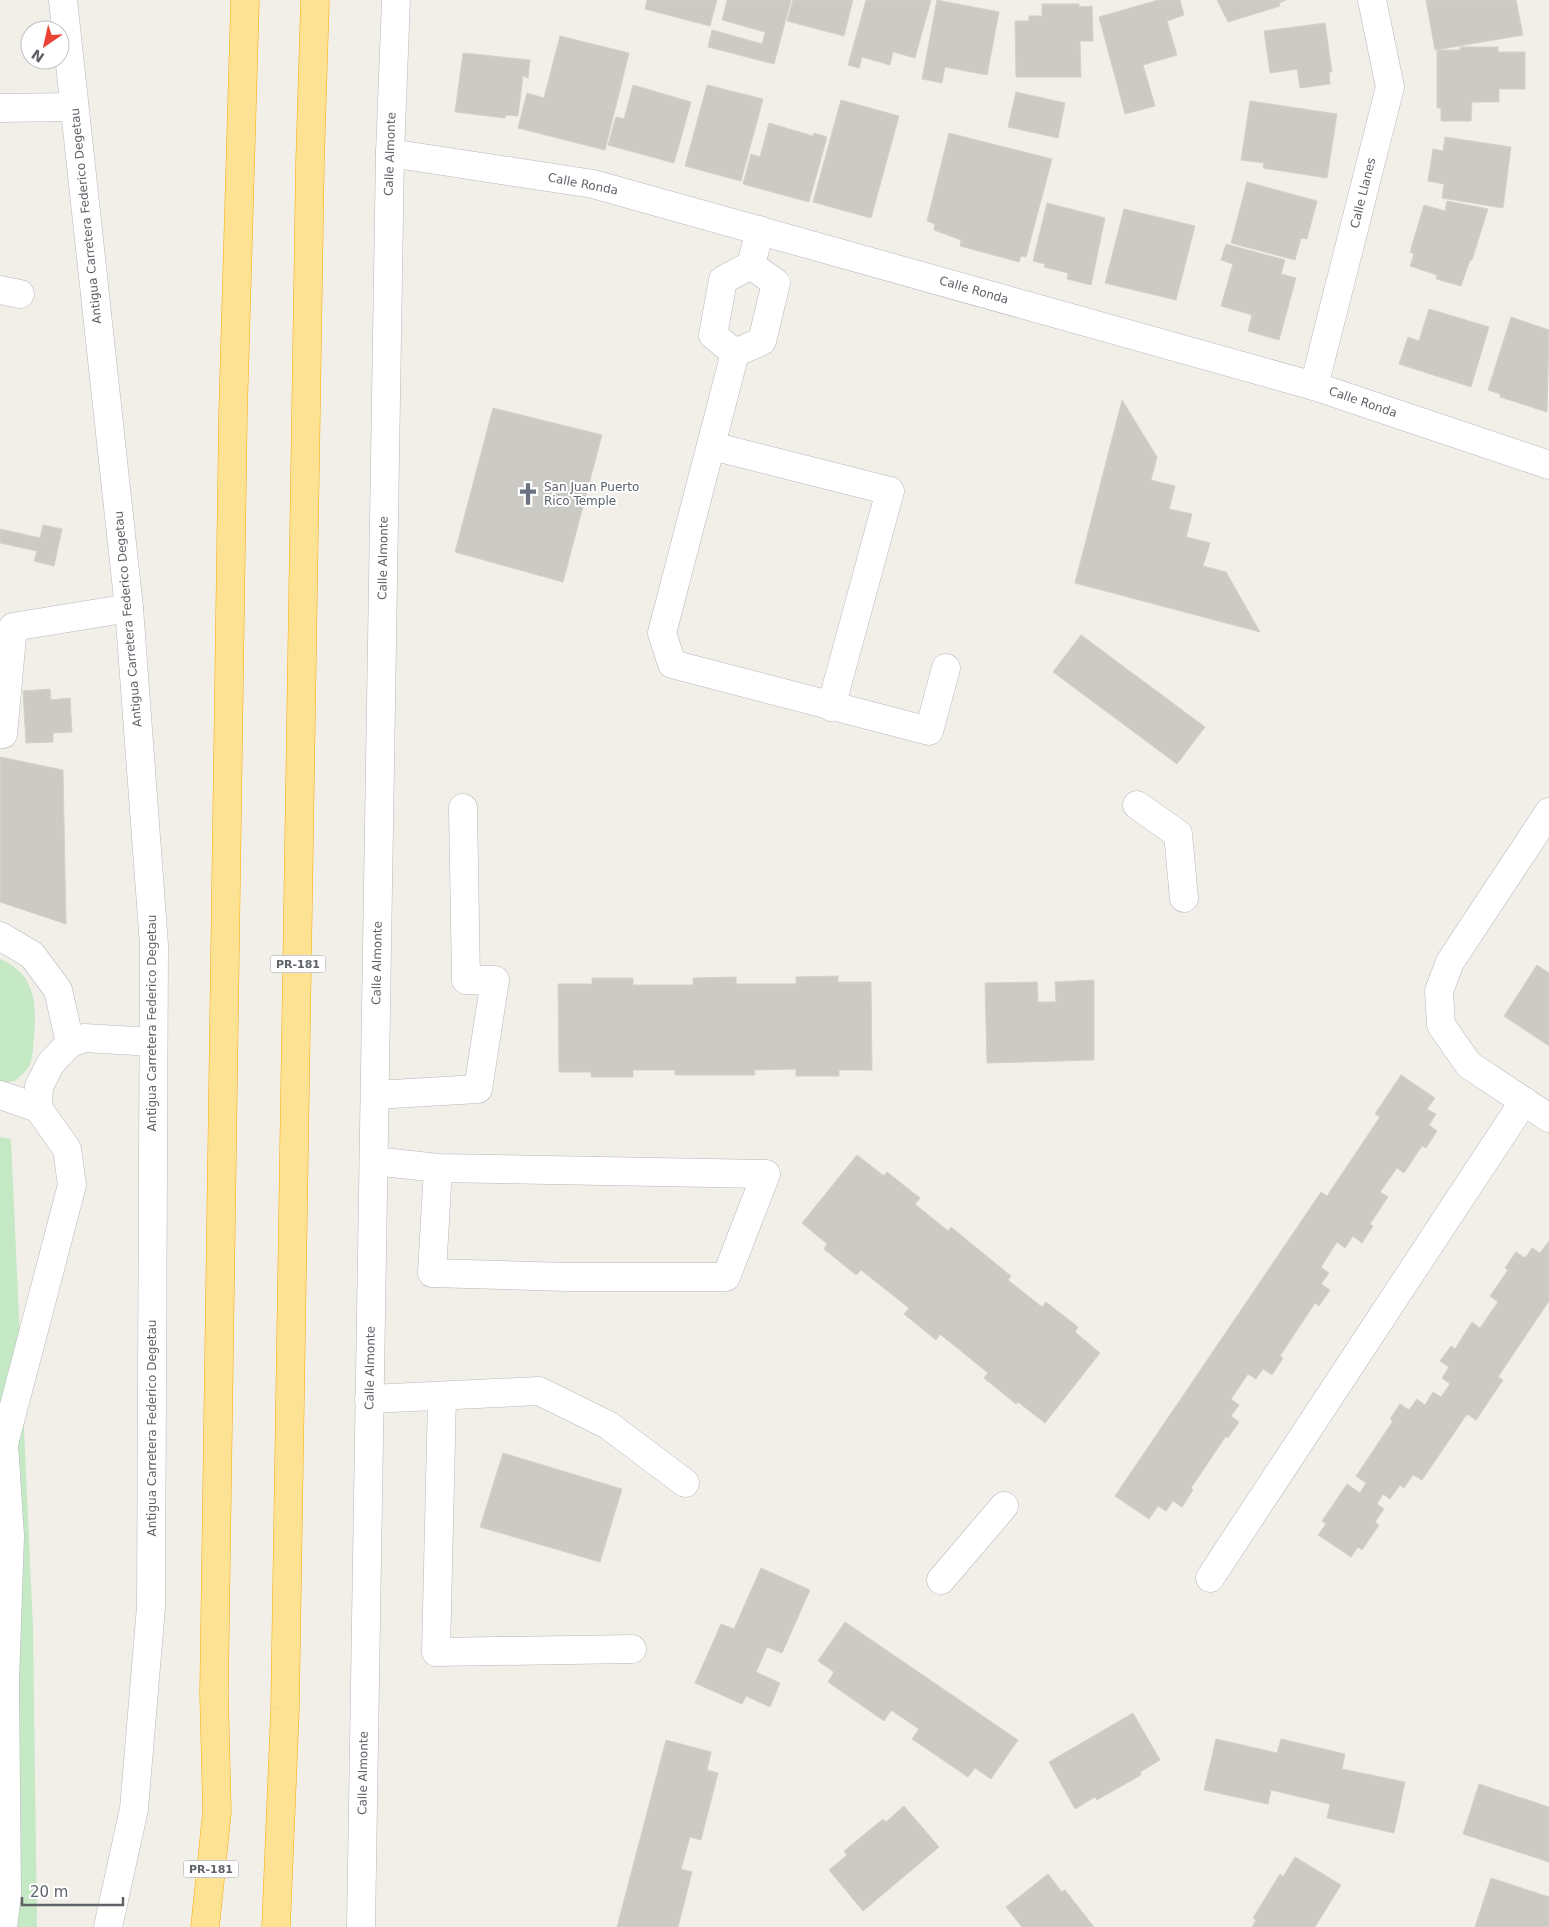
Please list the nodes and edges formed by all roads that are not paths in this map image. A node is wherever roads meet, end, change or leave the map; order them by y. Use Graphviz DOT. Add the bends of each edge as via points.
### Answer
graph roads {
  1 [pos="63,0"];
  2 [pos="245,0"];
  3 [pos="316,0"];
  4 [pos="396,0"];
  5 [pos="1372,0"];
  6 [pos="74,107"];
  7 [pos="0,108"];
  8 [pos="390,153"];
  9 [pos="760,230"];
  10 [pos="751,265"];
  11 [pos="735,353"];
  12 [pos="1314,386"];
  13 [pos="712,446"];
  14 [pos="1549,465"];
  15 [pos="129,608"];
  16 [pos="946,668"];
  17 [pos="831,707"];
  18 [pos="3,734"];
  19 [pos="1137,805"];
  20 [pos="462,808"];
  21 [pos="1549,812"];
  22 [pos="1184,898"];
  23 [pos="0,936"];
  24 [pos="154,1042"];
  25 [pos="70,1043"];
  26 [pos="374,1094"];
  27 [pos="0,1096"];
  28 [pos="1524,1101"];
  29 [pos="38,1108"];
  30 [pos="1549,1118"];
  31 [pos="374,1161"];
  32 [pos="438,1168"];
  33 [pos="442,1397"];
  34 [pos="369,1399"];
  35 [pos="685,1483"];
  36 [pos="1004,1506"];
  37 [pos="1210,1578"];
  38 [pos="941,1580"];
  39 [pos="632,1649"];
  40 [pos="3,1927"];
  41 [pos="108,1927"];
  42 [pos="205,1927"];
  43 [pos="276,1927"];
  44 [pos="361,1927"];
  1 -- 6 [label="street, Antigua Carretera Federico Degetau"];
  2 -- 42 [label="highway, PR-181" via="233,414 214,1693 217,1812"];
  3 -- 43 [label="highway, PR-181" via="310,162 285,1699"];
  4 -- 8 [label="street, Calle Almonte"];
  5 -- 12 [label="street, Calle Llanes" via="1390,87"];
  6 -- 7 [label="street"];
  6 -- 15 [label="street, Antigua Carretera Federico Degetau"];
  8 -- 9 [label="street, Calle Ronda" via="593,184"];
  8 -- 26 [label="street, Calle Almonte"];
  9 -- 10 [label="street"];
  9 -- 12 [label="street, Calle Ronda"];
  10 -- 11 [label="street" via="723,280 718,303 713,335"];
  10 -- 11 [label="street" via="776,282 762,341"];
  11 -- 13 [label="street"];
  12 -- 14 [label="street, Calle Ronda"];
  13 -- 17 [label="street" via="662,633 672,664"];
  13 -- 17 [label="street" via="890,491"];
  15 -- 18 [label="street" via="13,627"];
  15 -- 24 [label="street, Antigua Carretera Federico Degetau" via="154,944"];
  16 -- 17 [label="street" via="929,731"];
  19 -- 22 [label="street" via="1178,834"];
  20 -- 26 [label="street" via="466,980 496,980 478,1089"];
  21 -- 28 [label="street" via="1450,962 1439,991 1441,1025 1469,1065"];
  23 -- 25 [label="street" via="32,955 58,990"];
  24 -- 25 [label="street" via="84,1038"];
  24 -- 41 [label="street, Antigua Carretera Federico Degetau" via="151,1607 134,1809"];
  25 -- 29 [label="street" via="51,1064 39,1086"];
  26 -- 31 [label="street, Calle Almonte"];
  27 -- 29 [label="street"];
  28 -- 30 [label="street"];
  28 -- 37 [label="street"];
  29 -- 40 [label="street" via="67,1149 72,1185 4,1444 10,1536 5,1681 7,1895"];
  31 -- 32 [label="street"];
  31 -- 34 [label="street, Calle Almonte"];
  32 -- 32 [label="street" via="527,1169 766,1174 726,1277 568,1277 432,1273"];
  33 -- 34 [label="street"];
  33 -- 35 [label="street" via="539,1391 608,1425"];
  33 -- 39 [label="street" via="436,1652"];
  34 -- 44 [label="street, Calle Almonte"];
  36 -- 38 [label="street"];
}
